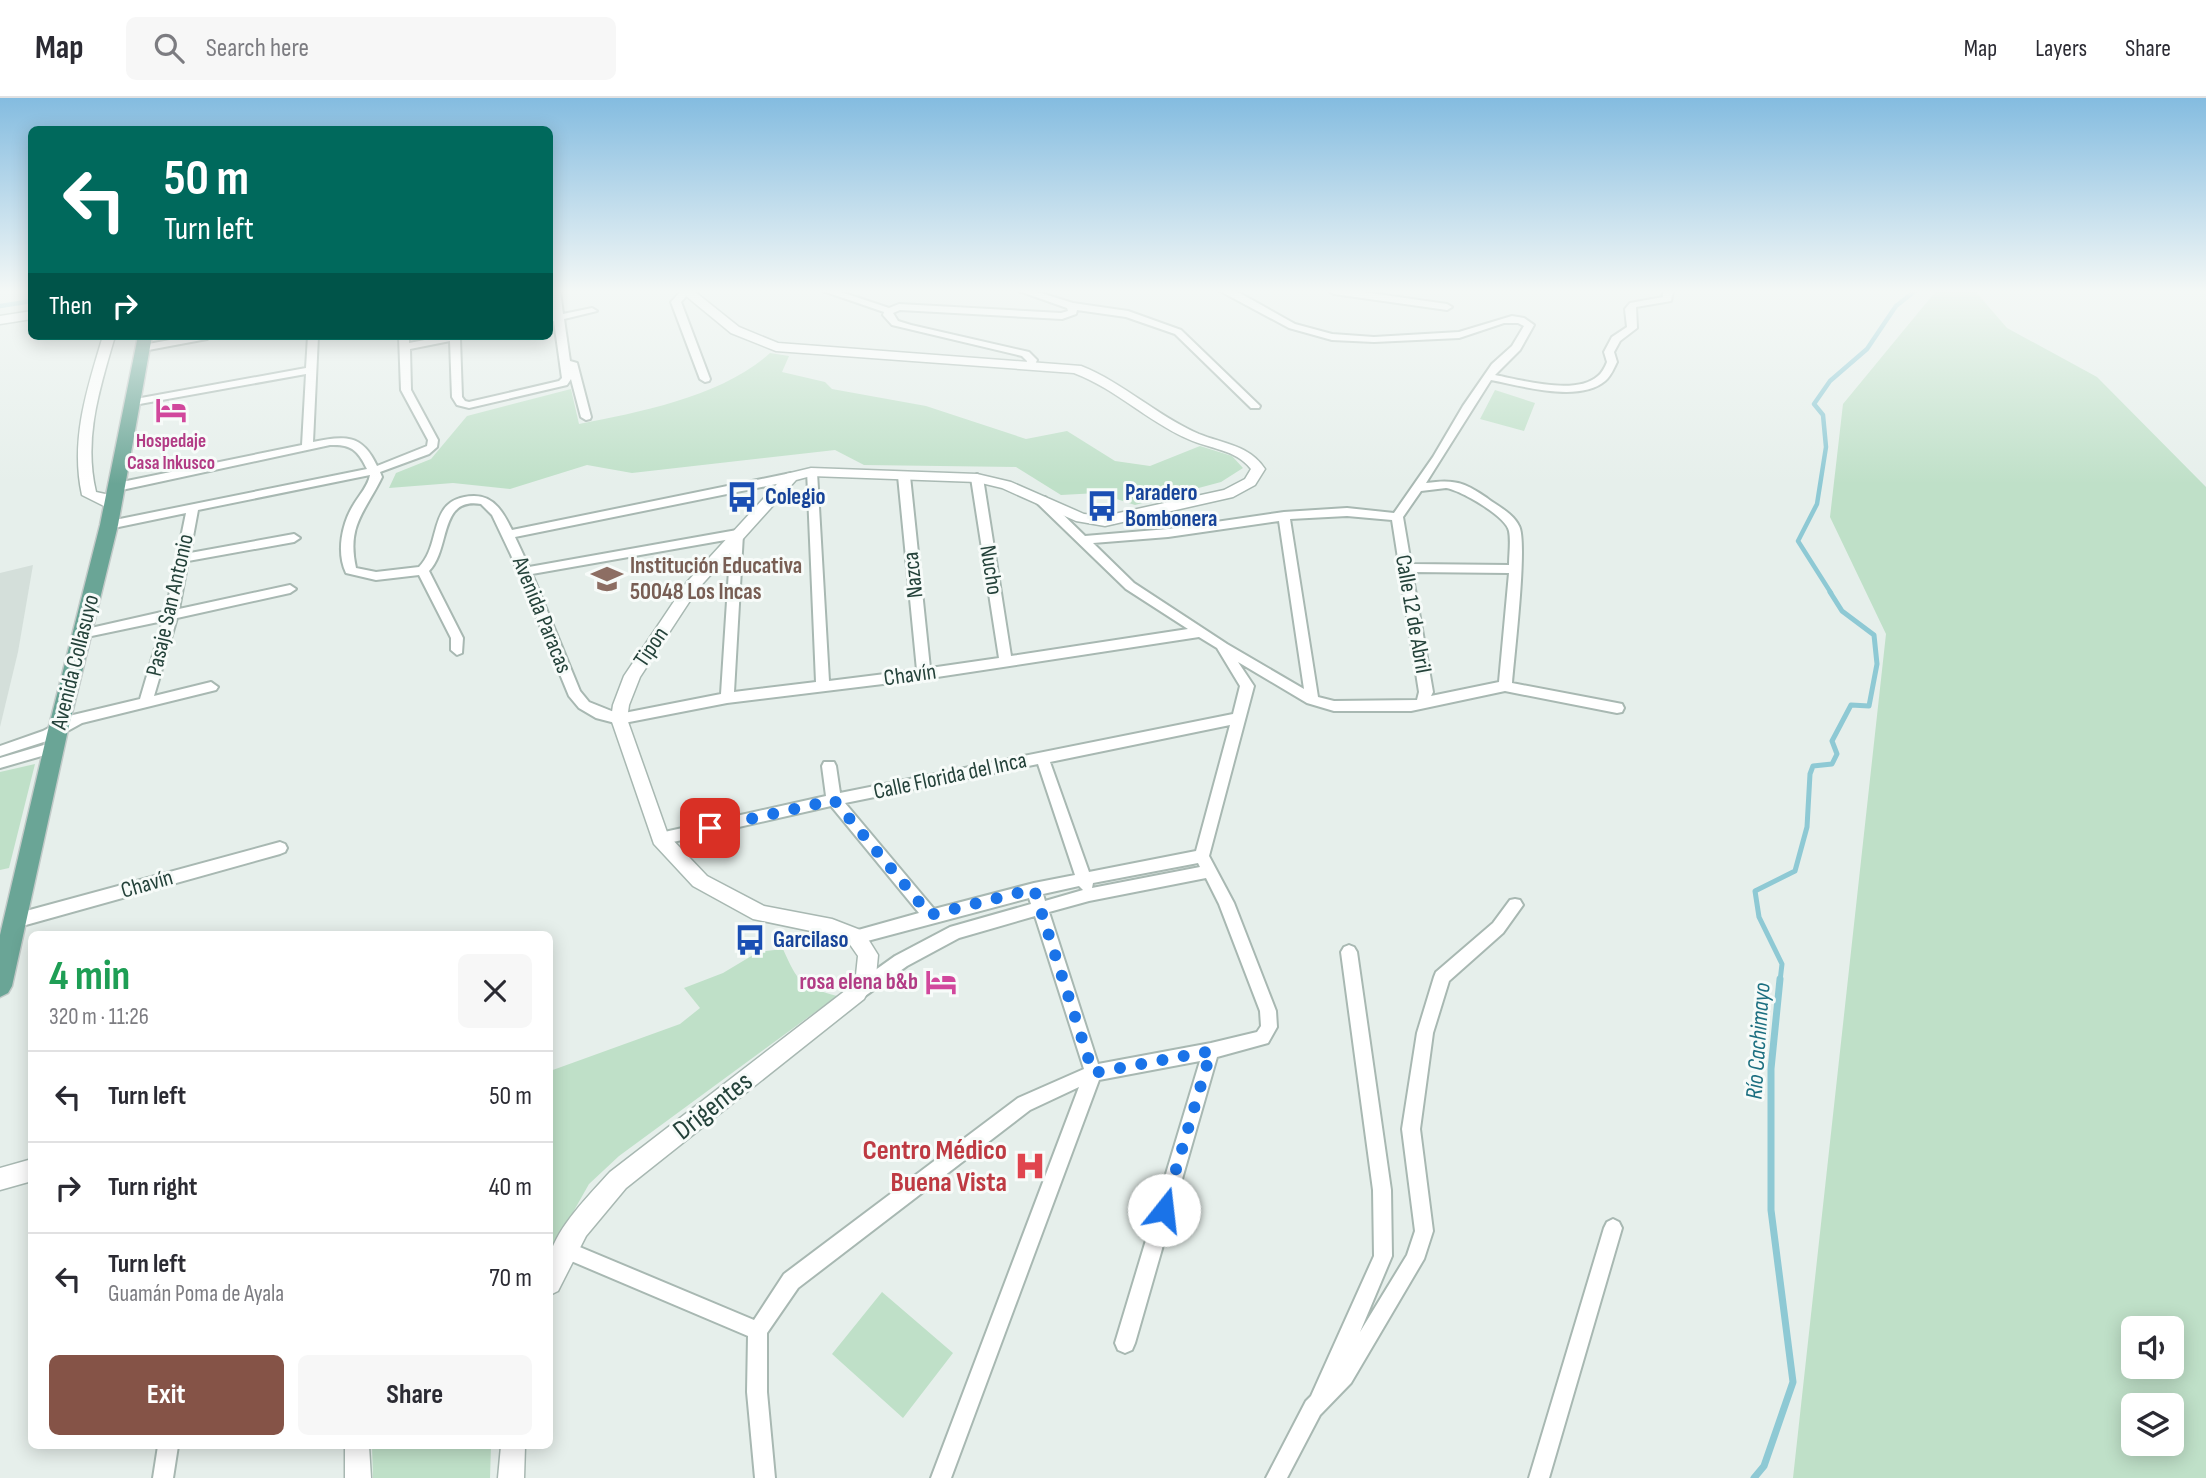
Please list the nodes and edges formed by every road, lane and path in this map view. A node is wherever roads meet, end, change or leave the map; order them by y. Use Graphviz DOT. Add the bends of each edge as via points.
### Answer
graph roads {
  1 [pos="104,355"];
  2 [pos="142,355"];
  3 [pos="311,355"];
  4 [pos="405,355"];
  5 [pos="458,355"];
  6 [pos="562,355"];
  7 [pos="567,355"];
  8 [pos="696,355"];
  9 [pos="903,355"];
  10 [pos="1025,355"];
  11 [pos="1202,355"];
  12 [pos="1507,355"];
  13 [pos="1610,355"];
  14 [pos="1030,365"];
  15 [pos="310,370"];
  16 [pos="1489,377"];
  17 [pos="705,379"];
  18 [pos="134,402"];
  19 [pos="1255,406"];
  20 [pos="586,417"];
  21 [pos="307,448"];
  22 [pos="373,471"];
  23 [pos="811,472"];
  24 [pos="904,476"];
  25 [pos="792,477"];
  26 [pos="977,478"];
  27 [pos="1417,488"];
  28 [pos="115,493"];
  29 [pos="1041,500"];
  30 [pos="193,508"];
  31 [pos="1284,516"];
  32 [pos="1397,517"];
  33 [pos="109,525"];
  34 [pos="737,534"];
  35 [pos="508,535"];
  36 [pos="294,538"];
  37 [pos="1081,540"];
  38 [pos="181,558"];
  39 [pos="1404,568"];
  40 [pos="1515,569"];
  41 [pos="423,570"];
  42 [pos="527,571"];
  43 [pos="290,589"];
  44 [pos="172,613"];
  45 [pos="1200,632"];
  46 [pos="82,634"];
  47 [pos="1221,645"];
  48 [pos="457,650"];
  49 [pos="1006,662"];
  50 [pos="924,674"];
  51 [pos="823,686"];
  52 [pos="211,687"];
  53 [pos="1505,687"];
  54 [pos="727,698"];
  55 [pos="1312,700"];
  56 [pos="146,702"];
  57 [pos="1422,703"];
  58 [pos="1617,708"];
  59 [pos="1240,718"];
  60 [pos="619,719"];
  61 [pos="56,739"];
  62 [pos="0,751"];
  63 [pos="1042,757"];
  64 [pos="0,763"];
  65 [pos="829,766"];
  66 [pos="834,800"];
  67 [pos="660,839"];
  68 [pos="280,848"];
  69 [pos="1207,863"];
  70 [pos="1083,877"];
  71 [pos="1089,895"];
  72 [pos="1036,898"];
  73 [pos="1515,905"];
  74 [pos="930,915"];
  75 [pos="15,921"];
  76 [pos="856,937"];
  77 [pos="1349,951"];
  78 [pos="0,986"];
  79 [pos="857,993"];
  80 [pos="1211,1051"];
  81 [pos="1093,1073"];
  82 [pos="28,1171"];
  83 [pos="0,1179"];
  84 [pos="1613,1228"];
  85 [pos="563,1249"];
  86 [pos="553,1275"];
  87 [pos="758,1331"];
  88 [pos="1125,1343"];
  89 [pos="1313,1408"];
  90 [pos="167,1449"];
  91 [pos="357,1449"];
  92 [pos="513,1449"];
  93 [pos="163,1478"];
  94 [pos="358,1478"];
  95 [pos="510,1478"];
  96 [pos="765,1478"];
  97 [pos="941,1478"];
  98 [pos="1276,1478"];
  99 [pos="1539,1478"];
  1 -- 28 [label="street" via="87,416 82,473 89,495 104,501"];
  2 -- 18 [label="main road, Avenida Collasuyo"];
  3 -- 15 [label="street"];
  4 -- 22 [label="street" via="406,390 431,433 432,447"];
  5 -- 6 [label="street" via="457,397 469,405 555,387 567,378"];
  7 -- 20 [label="street"];
  8 -- 17 [label="street"];
  9 -- 14 [label="street"];
  10 -- 14 [label="street" via="1033,362"];
  11 -- 19 [label="street"];
  12 -- 16 [label="street"];
  13 -- 16 [label="street" via="1612,362 1602,379 1588,384 1562,388"];
  14 -- 29 [label="street" via="1076,369 1103,380 1158,418 1243,454 1258,469 1250,482 1228,494 1124,519 1082,518"];
  15 -- 18 [label="street"];
  15 -- 21 [label="street"];
  16 -- 27 [label="street"];
  18 -- 28 [label="main road, Avenida Collasuyo"];
  21 -- 22 [label="street" via="353,441"];
  21 -- 28 [label="street"];
  22 -- 30 [label="street"];
  22 -- 41 [label="street" via="375,481 356,511 346,544 350,570 383,576"];
  23 -- 24 [label="street"];
  23 -- 25 [label="street"];
  23 -- 51 [label="street"];
  24 -- 26 [label="street"];
  24 -- 50 [label="street, Nazca"];
  25 -- 34 [label="street, Tipon"];
  25 -- 35 [label="street"];
  26 -- 29 [label="street"];
  26 -- 49 [label="street, Nucho"];
  27 -- 32 [label="street"];
  27 -- 40 [label="street" via="1463,487 1507,518 1515,528"];
  28 -- 33 [label="main road, Avenida Collasuyo"];
  29 -- 37 [label="street, Calle 12 de Abril"];
  30 -- 33 [label="street"];
  30 -- 38 [label="street, Pasaje San Antonio"];
  31 -- 32 [label="street" via="1347,512"];
  31 -- 37 [label="street"];
  31 -- 55 [label="street"];
  32 -- 39 [label="street, Calle 12 de Abril"];
  33 -- 46 [label="main road, Avenida Collasuyo"];
  34 -- 42 [label="street"];
  34 -- 54 [label="street"];
  34 -- 60 [label="street, Tipon" via="692,586 632,676"];
  35 -- 41 [label="street, Avenida Paracas" via="487,502 476,498 456,505 440,524 437,554"];
  35 -- 42 [label="street, Avenida Paracas"];
  36 -- 38 [label="street"];
  37 -- 45 [label="street, Calle 12 de Abril" via="1130,586"];
  38 -- 44 [label="street, Pasaje San Antonio"];
  39 -- 40 [label="street"];
  39 -- 57 [label="street, Calle 12 de Abril" via="1426,692"];
  40 -- 53 [label="street"];
  41 -- 48 [label="street" via="457,638"];
  42 -- 60 [label="street, Avenida Paracas" via="575,693 584,705"];
  43 -- 44 [label="street"];
  44 -- 46 [label="street"];
  44 -- 56 [label="street, Pasaje San Antonio"];
  45 -- 47 [label="street, Calle 12 de Abril"];
  45 -- 49 [label="street, Chavín"];
  46 -- 61 [label="main road, Avenida Collasuyo"];
  47 -- 55 [label="street, Calle 12 de Abril"];
  47 -- 59 [label="street, Calle 12 de Abril" via="1247,686"];
  49 -- 50 [label="street, Chavín"];
  50 -- 51 [label="street, Chavín"];
  51 -- 54 [label="street, Chavín"];
  52 -- 56 [label="street"];
  53 -- 57 [label="street"];
  53 -- 58 [label="street"];
  54 -- 60 [label="street, Chavín"];
  55 -- 57 [label="street, Calle 12 de Abril" via="1334,706"];
  56 -- 61 [label="street" via="78,719"];
  59 -- 63 [label="street, Calle Florida del Inca"];
  59 -- 69 [label="street, Calle 12 de Abril"];
  60 -- 67 [label="street"];
  61 -- 62 [label="street"];
  61 -- 64 [label="street"];
  61 -- 75 [label="main road, Avenida Collasuyo"];
  63 -- 66 [label="street, Calle Florida del Inca"];
  63 -- 70 [label="street"];
  65 -- 66 [label="street"];
  66 -- 67 [label="street, Calle Florida del Inca"];
  66 -- 74 [label="street"];
  67 -- 76 [label="street" via="700,881 760,913 832,926"];
  68 -- 75 [label="street, Chavín"];
  69 -- 70 [label="street"];
  69 -- 71 [label="street"];
  69 -- 80 [label="street" via="1268,1010 1269,1027 1262,1038"];
  70 -- 71 [label="street"];
  70 -- 72 [label="street"];
  71 -- 72 [label="street"];
  72 -- 74 [label="street"];
  72 -- 79 [label="street" via="931,943"];
  72 -- 81 [label="street"];
  73 -- 89 [label="street" via="1498,928 1442,978 1425,1033 1411,1129 1424,1231 1415,1259 1344,1376"];
  74 -- 76 [label="street"];
  75 -- 78 [label="main road, Avenida Collasuyo"];
  76 -- 79 [label="street" via="868,955 866,976"];
  77 -- 89 [label="street" via="1382,1190 1383,1256"];
  79 -- 85 [label="street, Drigentes" via="618,1180"];
  80 -- 81 [label="street"];
  80 -- 88 [label="street"];
  81 -- 87 [label="street" via="1024,1104 791,1281"];
  81 -- 97 [label="street"];
  82 -- 83 [label="street"];
  84 -- 99 [label="street"];
  85 -- 86 [label="street, Drigentes"];
  85 -- 87 [label="street"];
  87 -- 96 [label="street" via="757,1392"];
  89 -- 98 [label="street"];
  90 -- 93 [label="street"];
  91 -- 94 [label="street"];
  92 -- 95 [label="street"];
}
